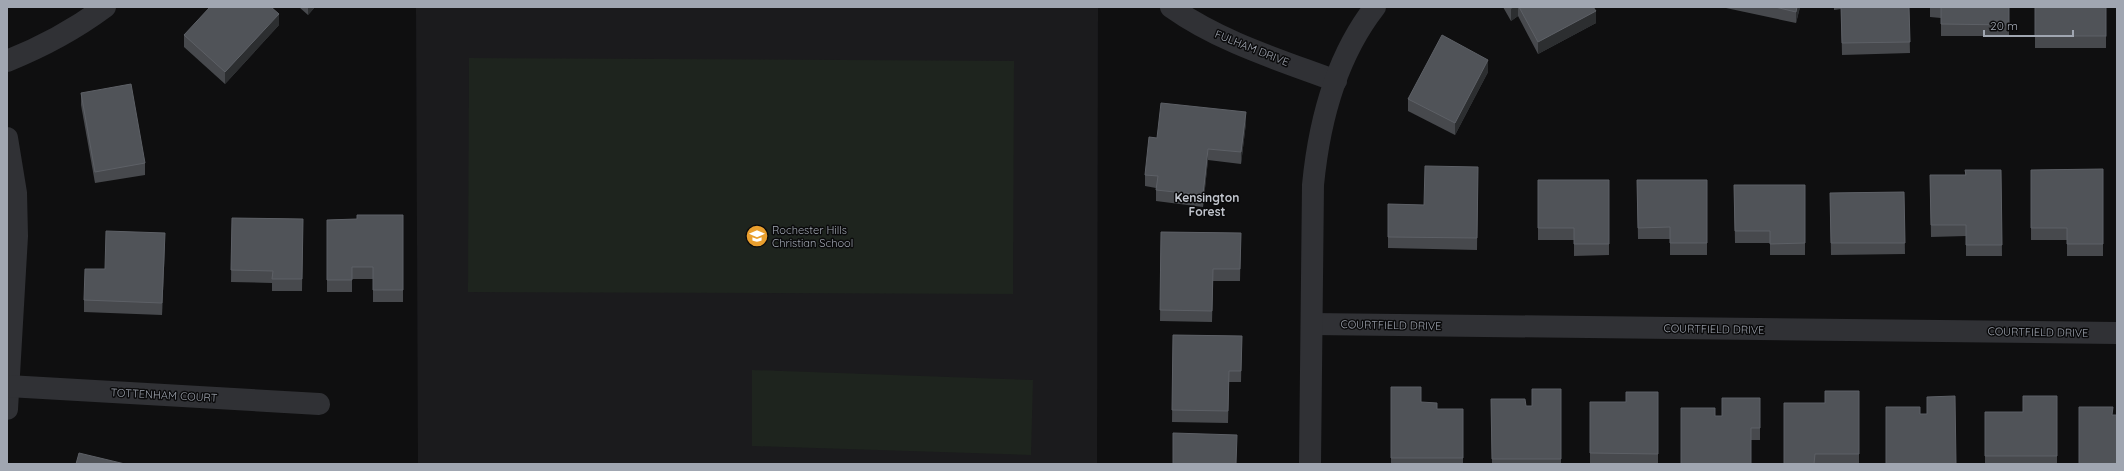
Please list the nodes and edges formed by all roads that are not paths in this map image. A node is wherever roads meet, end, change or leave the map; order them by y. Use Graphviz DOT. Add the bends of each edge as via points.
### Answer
graph roads {
  1 [pos="104,7"];
  2 [pos="1171,7"];
  3 [pos="1375,7"];
  4 [pos="7,61"];
  5 [pos="1336,81"];
  6 [pos="7,138"];
  7 [pos="1312,324"];
  8 [pos="2117,333"];
  9 [pos="8,386"];
  10 [pos="319,404"];
  11 [pos="7,409"];
  12 [pos="1310,464"];
  1 -- 4 [label="street" via="56,39"];
  2 -- 5 [label="street, FULHAM DRIVE" via="1202,27 1235,42"];
  3 -- 5 [label="street" via="1350,47"];
  5 -- 7 [label="street" via="1317,147 1313,185"];
  6 -- 9 [label="street" via="16,193 17,236"];
  7 -- 8 [label="street, COURTFIELD DRIVE"];
  7 -- 12 [label="street"];
  9 -- 10 [label="street, TOTTENHAM COURT"];
  9 -- 11 [label="street"];
}
